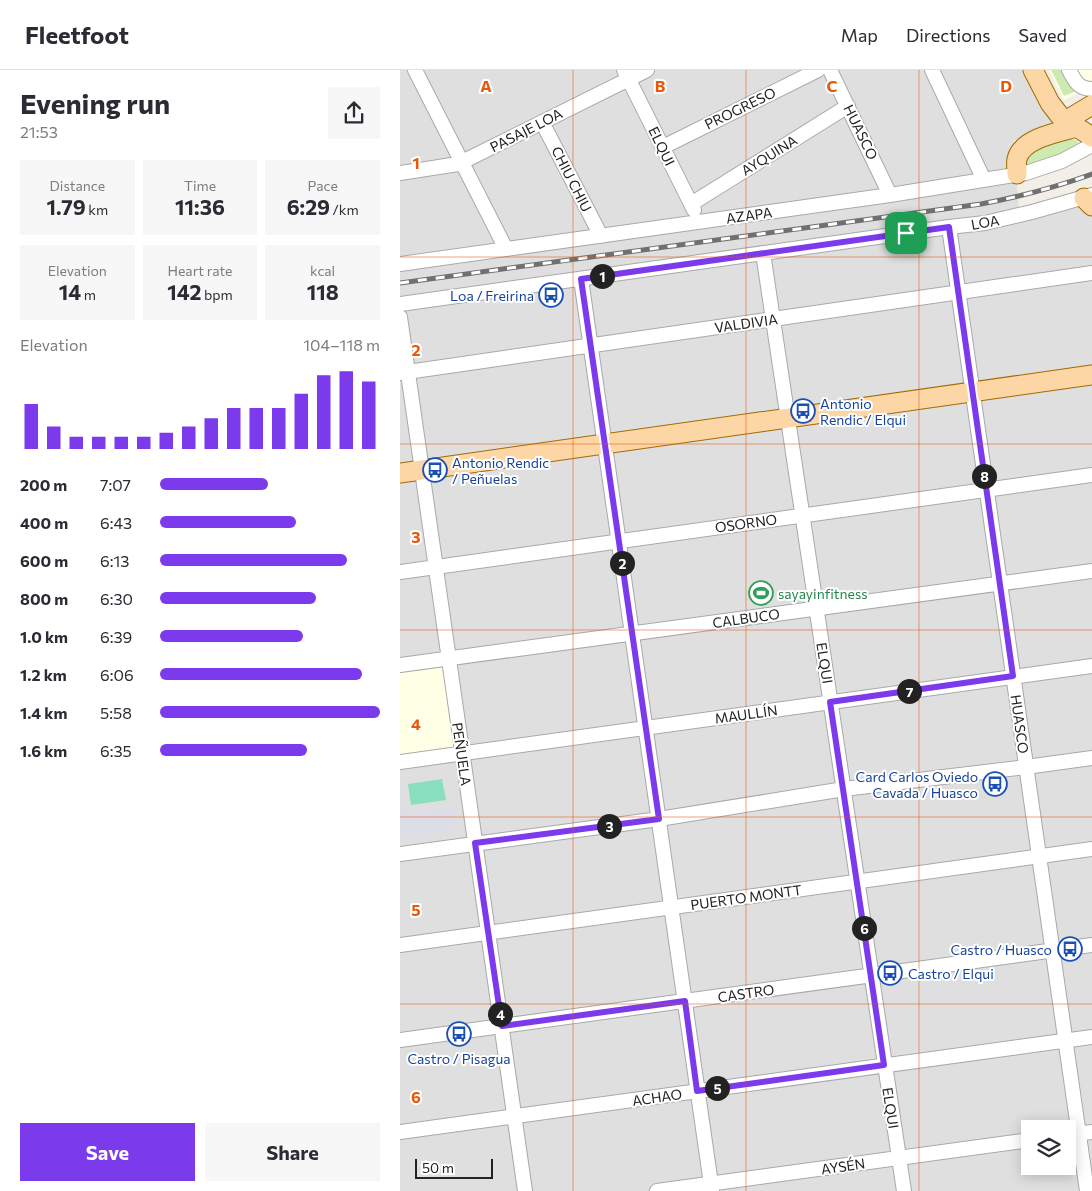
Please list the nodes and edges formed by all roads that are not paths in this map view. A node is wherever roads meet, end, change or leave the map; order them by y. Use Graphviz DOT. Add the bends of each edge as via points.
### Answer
graph roads {
  1 [pos="648,70"];
  2 [pos="818,70"];
  3 [pos="830,70"];
  4 [pos="932,70"];
  5 [pos="1033,70"];
  6 [pos="1069,70"];
  7 [pos="419,71"];
  8 [pos="627,75"];
  9 [pos="1092,89"];
  10 [pos="1092,105"];
  11 [pos="848,106"];
  12 [pos="542,122"];
  13 [pos="1078,128"];
  14 [pos="1092,145"];
  15 [pos="662,147"];
  16 [pos="462,162"];
  17 [pos="400,173"];
  18 [pos="1017,174"];
  19 [pos="984,180"];
  20 [pos="890,195"];
  21 [pos="1089,200"];
  22 [pos="691,204"];
  23 [pos="700,222"];
  24 [pos="949,227"];
  25 [pos="601,236"];
  26 [pos="506,248"];
  27 [pos="763,253"];
  28 [pos="400,264"];
  29 [pos="1092,273"];
  30 [pos="581,279"];
  31 [pos="958,292"];
  32 [pos="400,304"];
  33 [pos="400,317"];
  34 [pos="773,319"];
  35 [pos="590,345"];
  36 [pos="404,372"];
  37 [pos="1092,375"];
  38 [pos="1092,386"];
  39 [pos="973,398"];
  40 [pos="789,424"];
  41 [pos="606,450"];
  42 [pos="400,473"];
  43 [pos="1092,475"];
  44 [pos="423,476"];
  45 [pos="400,484"];
  46 [pos="986,490"];
  47 [pos="803,515"];
  48 [pos="619,541"];
  49 [pos="436,567"];
  50 [pos="1092,570"];
  51 [pos="400,572"];
  52 [pos="1000,583"];
  53 [pos="816,608"];
  54 [pos="632,634"];
  55 [pos="449,659"];
  56 [pos="400,665"];
  57 [pos="1092,666"];
  58 [pos="1013,676"];
  59 [pos="830,702"];
  60 [pos="645,728"];
  61 [pos="462,754"];
  62 [pos="1092,758"];
  63 [pos="400,762"];
  64 [pos="1026,767"];
  65 [pos="844,789"];
  66 [pos="659,819"];
  67 [pos="475,843"];
  68 [pos="1092,850"];
  69 [pos="400,854"];
  70 [pos="1039,857"];
  71 [pos="857,882"];
  72 [pos="671,908"];
  73 [pos="488,933"];
  74 [pos="400,945"];
  75 [pos="1092,945"];
  76 [pos="1052,951"];
  77 [pos="872,976"];
  78 [pos="685,1001"];
  79 [pos="502,1026"];
  80 [pos="1092,1037"];
  81 [pos="400,1040"];
  82 [pos="1065,1040"];
  83 [pos="884,1065"];
  84 [pos="697,1091"];
  85 [pos="514,1116"];
  86 [pos="400,1132"];
  87 [pos="1079,1133"];
  88 [pos="1021,1141"];
  89 [pos="899,1158"];
  90 [pos="712,1187"];
  91 [pos="525,1191"];
  92 [pos="657,1191"];
  93 [pos="904,1191"];
  94 [pos="1087,1191"];
  1 -- 8 [label="street, PASAJE LOA"];
  2 -- 15 [label="street, PROGRESO"];
  3 -- 11 [label="street, HUASCO"];
  4 -- 19 [label="street"];
  5 -- 13 [label="main road" via="1060,116"];
  6 -- 9 [label="street" via="1078,84"];
  7 -- 16 [label="street"];
  8 -- 12 [label="street, PASAJE LOA"];
  8 -- 15 [label="street, ELQUI"];
  10 -- 13 [label="main road"];
  11 -- 20 [label="street, HUASCO"];
  11 -- 22 [label="street, AYQUINA"];
  12 -- 16 [label="street, PASAJE LOA"];
  12 -- 25 [label="street, CHIU CHIU"];
  13 -- 18 [label="main road" via="1032,140 1017,159"];
  14 -- 18 [label="street, AZAPA" via="1062,161"];
  15 -- 22 [label="street, ELQUI"];
  16 -- 17 [label="street, PASAJE LOA"];
  16 -- 26 [label="street"];
  18 -- 19 [label="street, AZAPA"];
  19 -- 20 [label="street, AZAPA"];
  20 -- 23 [label="street, AZAPA"];
  21 -- 24 [label="street, LOA" via="985,224"];
  22 -- 23 [label="street, ELQUI"];
  23 -- 25 [label="street, AZAPA"];
  24 -- 27 [label="street, LOA"];
  24 -- 31 [label="street, HUASCO"];
  25 -- 26 [label="street, AZAPA"];
  26 -- 28 [label="street, AZAPA"];
  27 -- 30 [label="street, LOA"];
  27 -- 34 [label="street, ELQUI"];
  29 -- 31 [label="street, VALDIVIA"];
  30 -- 32 [label="street, LOA"];
  30 -- 35 [label="street"];
  31 -- 34 [label="street, VALDIVIA"];
  31 -- 39 [label="street, HUASCO"];
  33 -- 36 [label="street, PEÑUELA"];
  34 -- 35 [label="street, VALDIVIA"];
  34 -- 40 [label="street, ELQUI"];
  35 -- 36 [label="street, VALDIVIA"];
  35 -- 41 [label="street"];
  36 -- 44 [label="street, PEÑUELA"];
  37 -- 39 [label="main road"];
  38 -- 39 [label="main road"];
  39 -- 40 [label="main road"];
  39 -- 46 [label="street, HUASCO"];
  40 -- 41 [label="main road"];
  40 -- 47 [label="street, ELQUI"];
  41 -- 44 [label="main road"];
  41 -- 48 [label="street"];
  42 -- 44 [label="main road"];
  43 -- 46 [label="street, OSORNO"];
  44 -- 45 [label="main road"];
  44 -- 49 [label="street, PEÑUELA"];
  46 -- 47 [label="street, OSORNO"];
  46 -- 52 [label="street, HUASCO"];
  47 -- 48 [label="street, OSORNO"];
  47 -- 53 [label="street, ELQUI"];
  48 -- 49 [label="street, OSORNO"];
  48 -- 54 [label="street"];
  49 -- 51 [label="street, OSORNO"];
  49 -- 55 [label="street, PEÑUELA"];
  50 -- 52 [label="street, CALBUCO"];
  52 -- 53 [label="street, CALBUCO"];
  52 -- 58 [label="street, HUASCO"];
  53 -- 54 [label="street, CALBUCO"];
  53 -- 59 [label="street, ELQUI"];
  54 -- 55 [label="street, CALBUCO"];
  54 -- 60 [label="street"];
  55 -- 56 [label="street, CALBUCO"];
  55 -- 61 [label="street, PEÑUELA"];
  57 -- 58 [label="street, MAULLÍN"];
  58 -- 59 [label="street, MAULLÍN"];
  58 -- 64 [label="street, HUASCO"];
  59 -- 60 [label="street, MAULLÍN"];
  59 -- 65 [label="street, ELQUI"];
  60 -- 61 [label="street, MAULLÍN"];
  60 -- 66 [label="street"];
  61 -- 63 [label="street, MAULLÍN"];
  61 -- 67 [label="street, PEÑUELA"];
  62 -- 64 [label="street"];
  64 -- 65 [label="street"];
  64 -- 70 [label="street, HUASCO"];
  65 -- 66 [label="street"];
  65 -- 71 [label="street, ELQUI"];
  66 -- 67 [label="street"];
  66 -- 72 [label="street"];
  67 -- 69 [label="street"];
  67 -- 73 [label="street, PEÑUELA"];
  68 -- 70 [label="street, PUERTO MONTT"];
  70 -- 71 [label="street, PUERTO MONTT"];
  70 -- 76 [label="street, HUASCO"];
  71 -- 72 [label="street, PUERTO MONTT"];
  71 -- 77 [label="street, ELQUI"];
  72 -- 73 [label="street, PUERTO MONTT"];
  72 -- 78 [label="street"];
  73 -- 74 [label="street, PUERTO MONTT"];
  73 -- 79 [label="street, PEÑUELA"];
  75 -- 76 [label="street, CASTRO"];
  76 -- 77 [label="street, CASTRO"];
  76 -- 82 [label="street, HUASCO"];
  77 -- 78 [label="street, CASTRO"];
  77 -- 83 [label="street, ELQUI"];
  78 -- 79 [label="street, CASTRO"];
  78 -- 84 [label="street"];
  79 -- 81 [label="street, CASTRO"];
  79 -- 85 [label="street, PEÑUELA"];
  80 -- 82 [label="street, ACHAO"];
  82 -- 83 [label="street, ACHAO"];
  82 -- 87 [label="street, HUASCO"];
  83 -- 84 [label="street, ACHAO"];
  83 -- 89 [label="street, ELQUI"];
  84 -- 85 [label="street, ACHAO"];
  84 -- 90 [label="street"];
  85 -- 86 [label="street, ACHAO"];
  85 -- 91 [label="street, PEÑUELA"];
  87 -- 94 [label="street, HUASCO"];
  88 -- 89 [label="street, AYSÉN"];
  89 -- 90 [label="street, AYSÉN"];
  89 -- 93 [label="street, ELQUI"];
  90 -- 92 [label="street, AYSÉN"];
}
